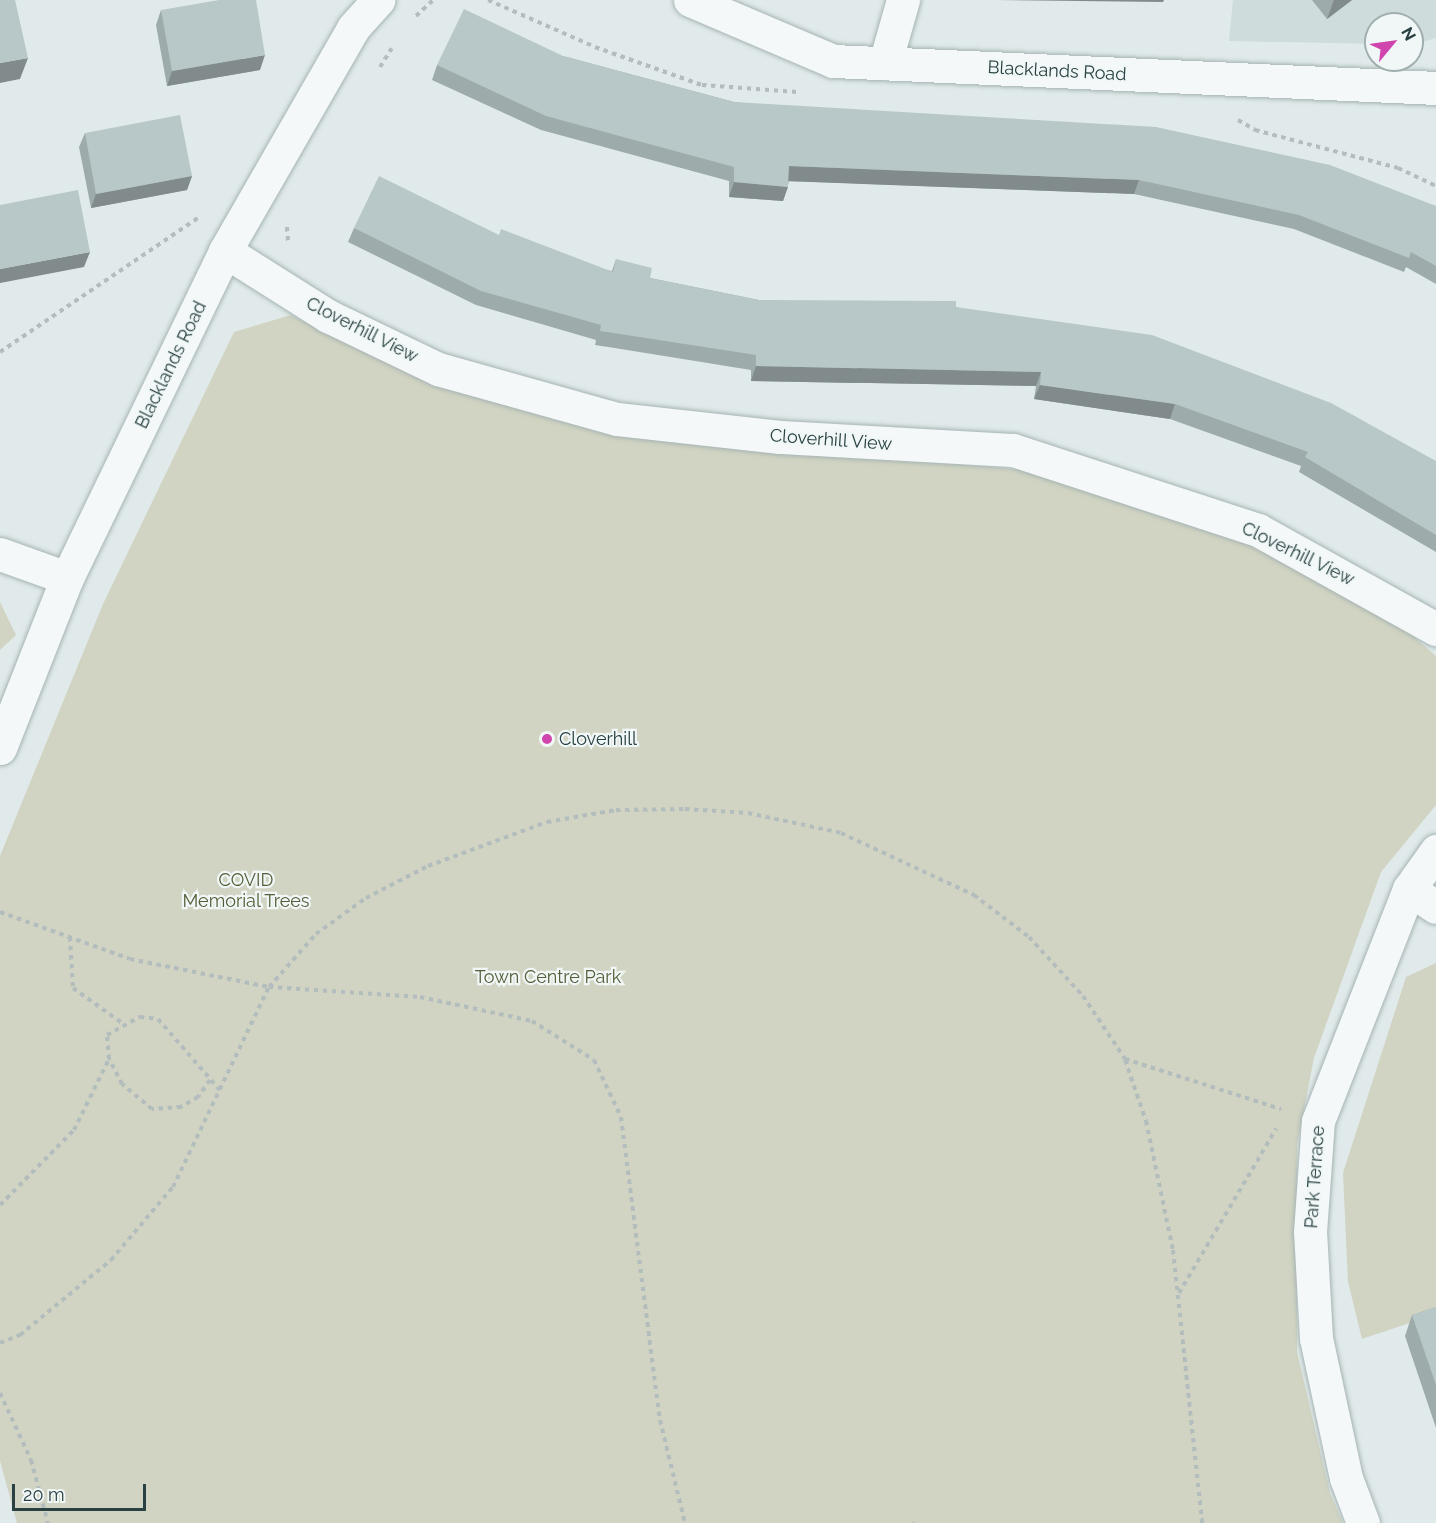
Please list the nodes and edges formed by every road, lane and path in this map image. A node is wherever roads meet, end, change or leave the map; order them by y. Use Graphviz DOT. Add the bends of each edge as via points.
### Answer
graph roads {
  1 [pos="378,0"];
  2 [pos="690,0"];
  3 [pos="903,0"];
  4 [pos="885,63"];
  5 [pos="1436,88"];
  6 [pos="1226,114"];
  7 [pos="1436,186"];
  8 [pos="225,251"];
  9 [pos="0,555"];
  10 [pos="68,579"];
  11 [pos="1436,629"];
  12 [pos="0,748"];
  13 [pos="1436,850"];
  14 [pos="1423,898"];
  15 [pos="0,912"];
  16 [pos="70,937"];
  17 [pos="269,987"];
  18 [pos="122,1023"];
  19 [pos="109,1059"];
  20 [pos="1125,1059"];
  21 [pos="210,1080"];
  22 [pos="220,1090"];
  23 [pos="0,1205"];
  24 [pos="1178,1293"];
  25 [pos="0,1343"];
  26 [pos="0,1393"];
  27 [pos="48,1523"];
  28 [pos="685,1523"];
  29 [pos="1202,1523"];
  30 [pos="1363,1523"];
  1 -- 8 [label="street, Blacklands Road" via="353,28"];
  2 -- 4 [label="street, Blacklands Road" via="833,61"];
  3 -- 4 [label="street"];
  4 -- 5 [label="street, Blacklands Road"];
  6 -- 7 [label="path" via="1255,130 1398,168"];
  8 -- 10 [label="street, Blacklands Road"];
  8 -- 11 [label="street, Cloverhill View" via="328,316 438,369 617,419 780,437 1013,450 1258,530"];
  9 -- 10 [label="street"];
  10 -- 12 [label="street, Blacklands Road"];
  13 -- 14 [label="street, Park Terrace"];
  14 -- 30 [label="street, Park Terrace" via="1318,1121 1310,1232 1316,1338 1346,1478"];
  15 -- 16 [label="path"];
  16 -- 17 [label="path" via="130,959"];
  16 -- 18 [label="path" via="73,988"];
  17 -- 20 [label="path" via="316,934 366,898 486,843 547,822 616,810 748,813 840,833 974,895 1058,965"];
  17 -- 22 [label="path"];
  17 -- 28 [label="path" via="420,997 532,1021 594,1060 621,1117 660,1420"];
  18 -- 19 [label="path" via="107,1035"];
  18 -- 21 [label="path" via="158,1019"];
  19 -- 21 [label="path" via="122,1084 153,1109 181,1107 198,1097"];
  19 -- 23 [label="path" via="74,1130"];
  20 -- 24 [label="path" via="1163,1188"];
  20 -- 24 [label="path" via="1287,1111"];
  21 -- 22 [label="path"];
  22 -- 25 [label="path" via="173,1187 111,1260 20,1335"];
  24 -- 29 [label="path"];
  26 -- 27 [label="path" via="31,1461"];
}
